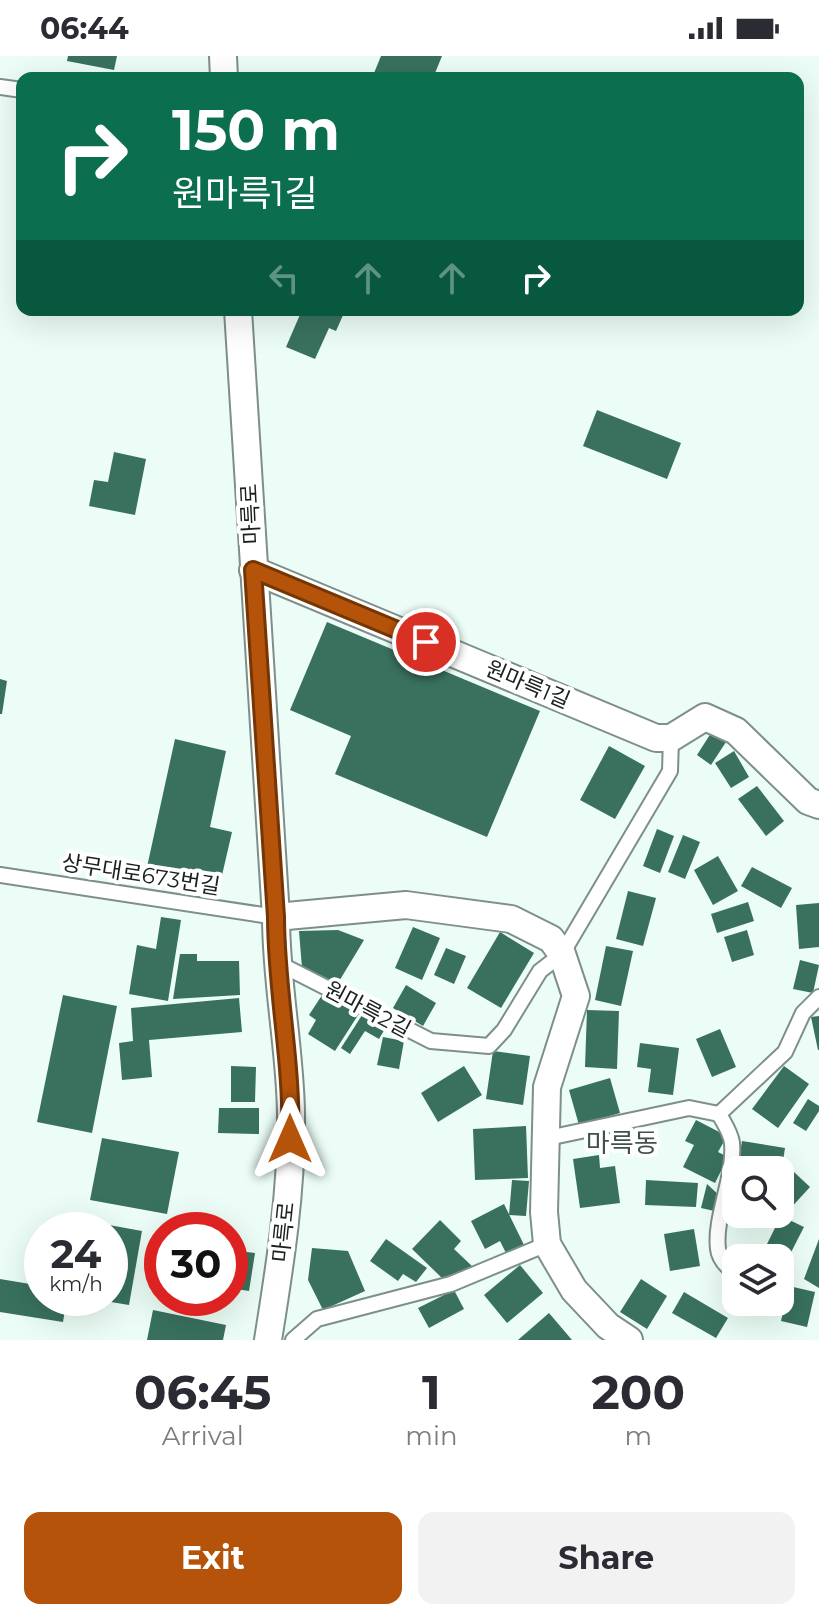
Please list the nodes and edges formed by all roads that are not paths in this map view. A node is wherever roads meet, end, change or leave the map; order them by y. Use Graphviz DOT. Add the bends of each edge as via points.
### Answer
graph roads {
  1 [pos="238,316"];
  2 [pos="253,570"];
  3 [pos="671,738"];
  4 [pos="819,805"];
  5 [pos="0,875"];
  6 [pos="276,917"];
  7 [pos="562,954"];
  8 [pos="276,962"];
  9 [pos="819,997"];
  10 [pos="719,1114"];
  11 [pos="548,1138"];
  12 [pos="547,1244"];
  13 [pos="722,1259"];
  14 [pos="268,1340"];
  15 [pos="293,1340"];
  16 [pos="629,1340"];
  1 -- 2 [label="street, 마륵로"];
  2 -- 3 [label="street, 원마륵1길" via="656,738"];
  2 -- 6 [label="street, 마륵로"];
  3 -- 4 [label="street" via="705,717 736,731 808,801"];
  3 -- 7 [label="lane" via="670,771"];
  5 -- 6 [label="lane, 상무대로673번길"];
  6 -- 7 [label="street" via="406,905 511,919 551,939"];
  6 -- 8 [label="street, 마륵로"];
  7 -- 8 [label="lane, 원마륵2길" via="540,971 489,1046 431,1041"];
  7 -- 11 [label="street" via="576,996 547,1087"];
  8 -- 14 [label="street, 마륵로" via="291,1112 286,1222"];
  9 -- 10 [label="lane" via="803,1013 785,1052"];
  10 -- 11 [label="lane" via="689,1108"];
  10 -- 13 [label="lane" via="732,1139 718,1250"];
  11 -- 12 [label="street"];
  12 -- 15 [label="lane" via="451,1284 317,1319"];
  12 -- 16 [label="street" via="574,1290"];
}
